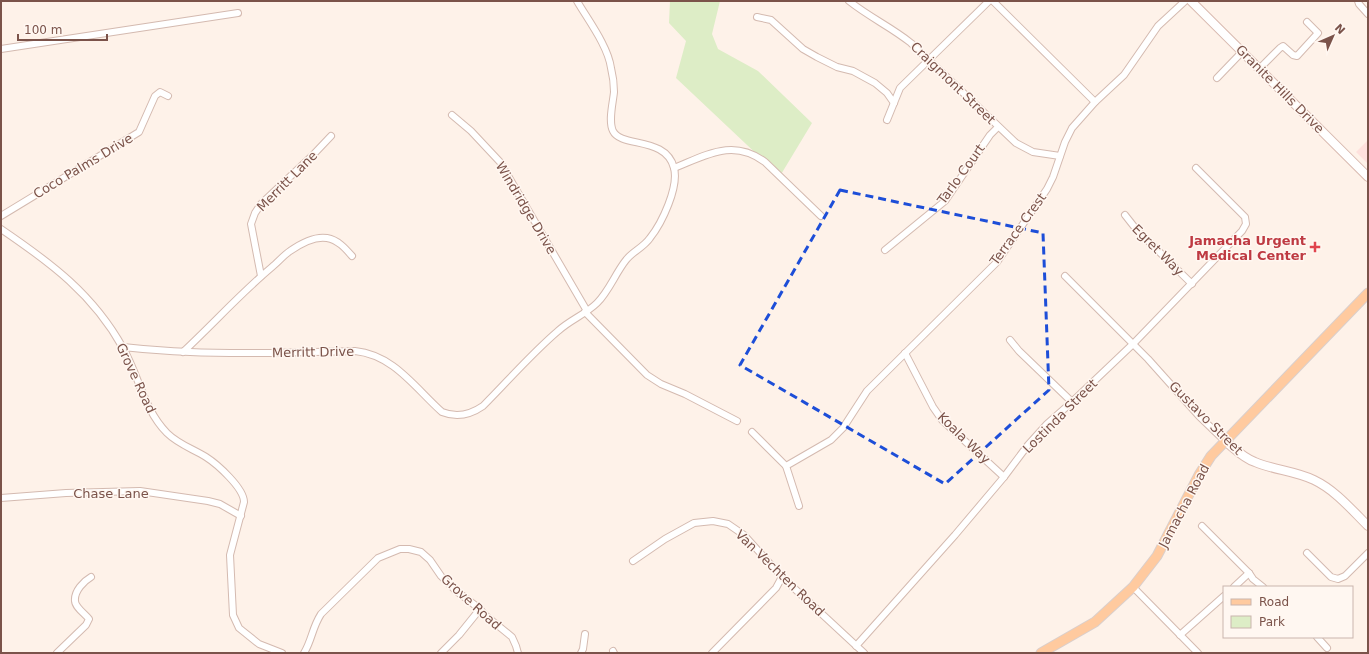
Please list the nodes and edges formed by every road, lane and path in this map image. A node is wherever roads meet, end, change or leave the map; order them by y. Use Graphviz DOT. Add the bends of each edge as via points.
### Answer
graph roads {
  1 [pos="577,1"];
  2 [pos="849,1"];
  3 [pos="989,1"];
  4 [pos="992,1"];
  5 [pos="1185,1"];
  6 [pos="1192,1"];
  7 [pos="1358,1"];
  8 [pos="238,13"];
  9 [pos="1368,14"];
  10 [pos="757,17"];
  11 [pos="1307,22"];
  12 [pos="1,49"];
  13 [pos="1242,52"];
  14 [pos="930,61"];
  15 [pos="1260,68"];
  16 [pos="1217,78"];
  17 [pos="168,96"];
  18 [pos="1095,102"];
  19 [pos="894,103"];
  20 [pos="452,115"];
  21 [pos="886,120"];
  22 [pos="998,127"];
  23 [pos="331,136"];
  24 [pos="1060,156"];
  25 [pos="674,168"];
  26 [pos="1196,168"];
  27 [pos="1368,177"];
  28 [pos="1125,215"];
  29 [pos="1,216"];
  30 [pos="821,216"];
  31 [pos="1,229"];
  32 [pos="885,250"];
  33 [pos="352,256"];
  34 [pos="261,276"];
  35 [pos="1065,276"];
  36 [pos="1192,284"];
  37 [pos="1368,293"];
  38 [pos="586,311"];
  39 [pos="1010,340"];
  40 [pos="1133,344"];
  41 [pos="123,348"];
  42 [pos="184,352"];
  43 [pos="905,353"];
  44 [pos="1072,402"];
  45 [pos="737,421"];
  46 [pos="752,432"];
  47 [pos="1225,440"];
  48 [pos="786,466"];
  49 [pos="1004,477"];
  50 [pos="1,498"];
  51 [pos="799,506"];
  52 [pos="242,516"];
  53 [pos="1202,526"];
  54 [pos="1368,526"];
  55 [pos="1308,553"];
  56 [pos="1368,553"];
  57 [pos="633,561"];
  58 [pos="1249,573"];
  59 [pos="91,577"];
  60 [pos="782,577"];
  61 [pos="1235,586"];
  62 [pos="1262,586"];
  63 [pos="1133,587"];
  64 [pos="1223,597"];
  65 [pos="480,609"];
  66 [pos="585,634"];
  67 [pos="1180,635"];
  68 [pos="1318,638"];
  69 [pos="856,646"];
  70 [pos="1328,648"];
  71 [pos="57,653"];
  72 [pos="282,653"];
  73 [pos="304,653"];
  74 [pos="441,653"];
  75 [pos="518,653"];
  76 [pos="581,653"];
  77 [pos="712,653"];
  78 [pos="864,653"];
  79 [pos="1041,653"];
  80 [pos="1198,653"];
  1 -- 25 [label="street" via="596,32 611,67 614,91 611,126 613,131 620,138 656,148 668,158"];
  2 -- 14 [label="street, Craigmont Street" via="862,12 897,32"];
  3 -- 14 [label="street"];
  4 -- 18 [label="street"];
  5 -- 18 [label="street, Terrace Crest" via="1158,26 1124,75"];
  6 -- 13 [label="street, Granite Hills Drive"];
  7 -- 9 [label="street"];
  8 -- 12 [label="street"];
  10 -- 19 [label="street" via="771,20 803,49 817,57 853,71 874,83 887,93"];
  11 -- 15 [label="street" via="1318,33 1297,56 1283,46"];
  13 -- 15 [label="street, Granite Hills Drive"];
  13 -- 16 [label="street"];
  14 -- 19 [label="street" via="900,88"];
  14 -- 22 [label="street, Craigmont Street"];
  15 -- 27 [label="street, Granite Hills Drive"];
  17 -- 29 [label="street, Coco Palms Drive" via="160,92 155,96 139,132"];
  18 -- 24 [label="street, Terrace Crest" via="1072,128"];
  19 -- 21 [label="street"];
  20 -- 38 [label="street, Windridge Drive" via="500,162"];
  22 -- 24 [label="street, Craigmont Street" via="1024,149"];
  22 -- 32 [label="street, Tarlo Court" via="945,201"];
  23 -- 34 [label="street, Merritt Lane" via="261,204 255,213 251,224"];
  24 -- 43 [label="street, Terrace Crest" via="1047,189 997,262"];
  25 -- 30 [label="street" via="727,149 749,152 765,162"];
  25 -- 38 [label="street, Merritt Drive" via="675,183 670,200 650,239 626,260 603,297"];
  26 -- 36 [label="street, Lostinda Street" via="1244,217 1246,224 1242,232"];
  28 -- 36 [label="street, Egret Way"];
  31 -- 41 [label="street, Grove Road" via="49,262 70,281 95,306"];
  33 -- 34 [label="street" via="335,241 318,238 290,251"];
  34 -- 42 [label="street"];
  35 -- 40 [label="street, Gustavo Street"];
  36 -- 40 [label="street, Lostinda Street"];
  37 -- 47 [label="main road, Jamacha Road"];
  38 -- 42 [label="street, Merritt Drive" via="558,330 483,406 460,416 442,412 390,363 365,352"];
  38 -- 45 [label="street, Windridge Drive" via="647,375"];
  39 -- 44 [label="street"];
  40 -- 44 [label="street, Lostinda Street"];
  40 -- 47 [label="street, Gustavo Street" via="1199,416"];
  41 -- 42 [label="street, Merritt Drive"];
  41 -- 52 [label="street, Grove Road" via="153,415 167,433 179,443 206,457 239,488 244,499"];
  43 -- 48 [label="street, Terrace Crest" via="867,391 843,428 825,443"];
  43 -- 49 [label="street, Koala Way" via="942,420"];
  44 -- 49 [label="street, Lostinda Street" via="1047,424"];
  46 -- 48 [label="street"];
  47 -- 54 [label="street, Gustavo Street" via="1246,458 1305,476 1333,491"];
  47 -- 63 [label="main road, Jamacha Road" via="1199,475 1157,556"];
  48 -- 51 [label="street"];
  49 -- 69 [label="street, Lostinda Street"];
  50 -- 52 [label="street, Chase Lane" via="140,491 208,501 220,504"];
  52 -- 72 [label="street, Grove Road" via="230,556 233,615 239,628 259,644"];
  53 -- 58 [label="street"];
  55 -- 56 [label="street" via="1330,576 1338,579 1345,576"];
  57 -- 60 [label="street, Van Vechten Road" via="694,523 713,521 728,524 744,536"];
  58 -- 61 [label="street"];
  58 -- 62 [label="street"];
  59 -- 71 [label="street" via="84,581 75,601 89,619"];
  60 -- 69 [label="street, Van Vechten Road"];
  60 -- 77 [label="street" via="776,588"];
  63 -- 67 [label="street"];
  63 -- 79 [label="main road, Jamacha Road" via="1095,622"];
  64 -- 67 [label="street"];
  65 -- 73 [label="street, Grove Road" via="455,590 421,552 400,549 378,558 321,614"];
  65 -- 74 [label="street"];
  65 -- 75 [label="street, Grove Road" via="512,637"];
  66 -- 76 [label="street"];
  67 -- 80 [label="street"];
  68 -- 70 [label="street"];
  69 -- 78 [label="street, Van Vechten Road"];
}
